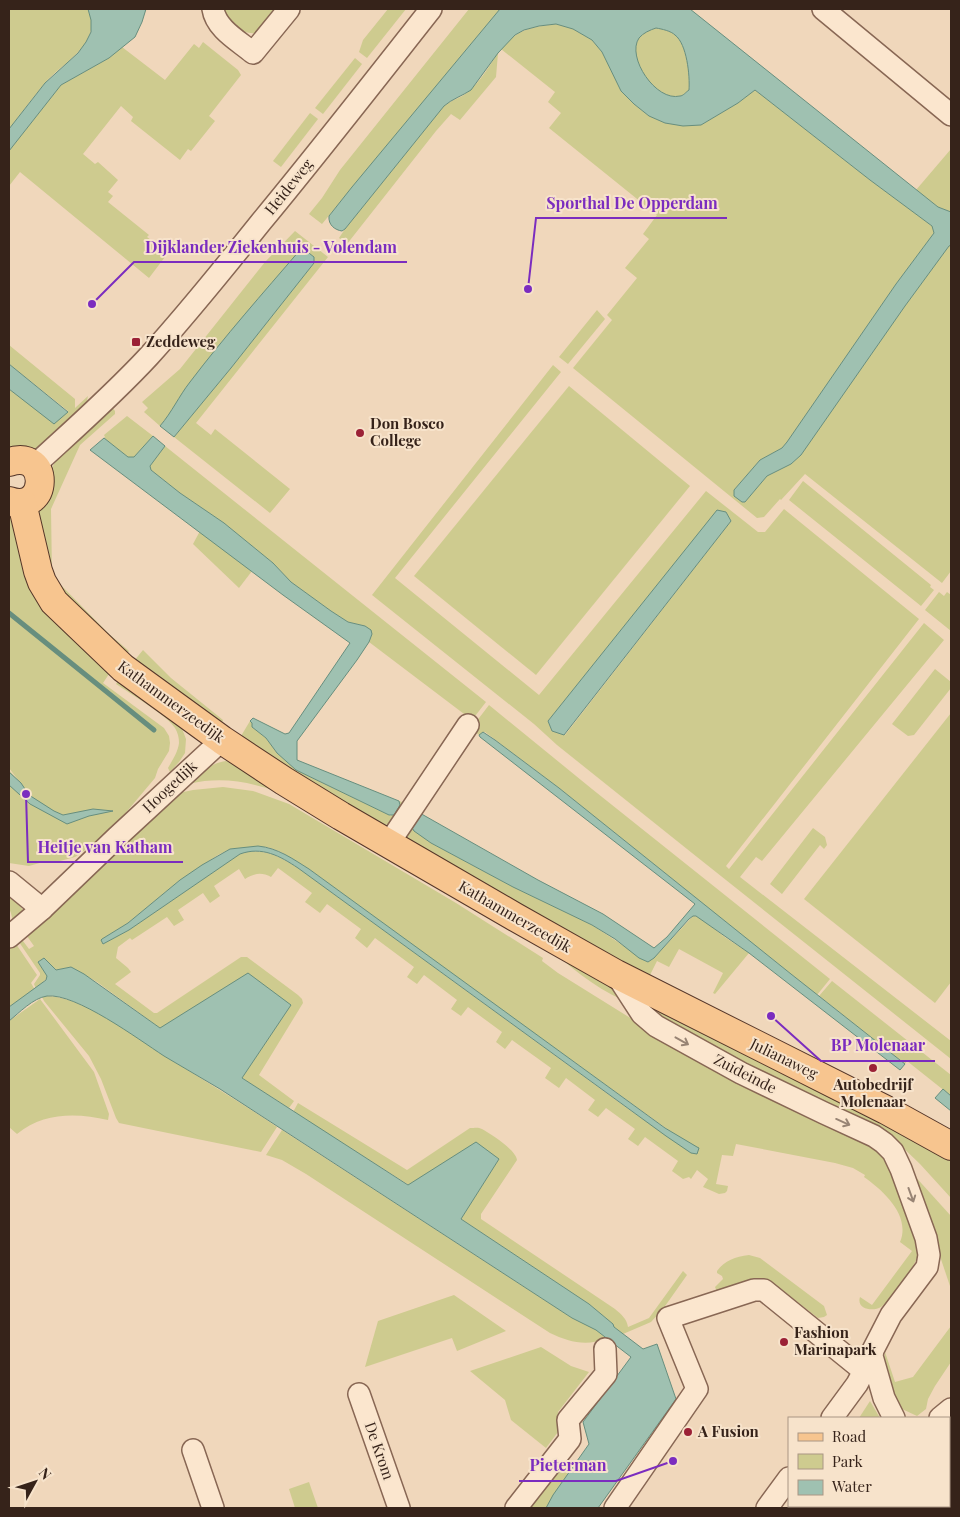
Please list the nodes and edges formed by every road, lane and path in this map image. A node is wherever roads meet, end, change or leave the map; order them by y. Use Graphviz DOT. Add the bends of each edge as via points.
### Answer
graph roads {
  1 [pos="213,9"];
  2 [pos="289,9"];
  3 [pos="432,9"];
  4 [pos="823,9"];
  5 [pos="951,114"];
  6 [pos="21,464"];
  7 [pos="15,502"];
  8 [pos="468,725"];
  9 [pos="222,740"];
  10 [pos="389,843"];
  11 [pos="9,882"];
  12 [pos="42,909"];
  13 [pos="9,937"];
  14 [pos="616,974"];
  15 [pos="951,1146"];
  16 [pos="605,1350"];
  17 [pos="868,1363"];
  18 [pos="359,1394"];
  19 [pos="951,1409"];
  20 [pos="833,1417"];
  21 [pos="894,1417"];
  22 [pos="941,1417"];
  23 [pos="193,1450"];
  24 [pos="788,1479"];
  25 [pos="213,1508"];
  26 [pos="399,1508"];
  27 [pos="516,1508"];
  28 [pos="615,1508"];
  29 [pos="767,1508"];
  1 -- 2 [label="street" via="220,26 253,53"];
  3 -- 6 [label="street, Heideweg" via="228,264 155,348 92,413"];
  4 -- 5 [label="street"];
  6 -- 7 [label="main road" via="40,476 40,483 38,492 31,499"];
  7 -- 9 [label="main road, Kathammerzeedijk" via="44,587 54,602 123,668"];
  8 -- 10 [label="street"];
  9 -- 10 [label="main road, Kathammerzeedijk"];
  9 -- 12 [label="street, Hoogedijk"];
  10 -- 14 [label="main road, Kathammerzeedijk"];
  11 -- 12 [label="street"];
  12 -- 13 [label="street, Hoogedijk"];
  14 -- 15 [label="main road, Julianaweg"];
  14 -- 17 [label="street, Zuideinde, one-way" via="642,1014 656,1026 740,1072 874,1136 893,1152 902,1169 929,1255 927,1268 891,1315"];
  16 -- 27 [label="street" via="606,1374 568,1420 570,1439"];
  17 -- 20 [label="street"];
  17 -- 21 [label="street"];
  17 -- 28 [label="street" via="764,1290 754,1290 668,1318 697,1389"];
  18 -- 26 [label="street, De Krom"];
  19 -- 22 [label="street"];
  23 -- 25 [label="street"];
  24 -- 29 [label="street"];
}
